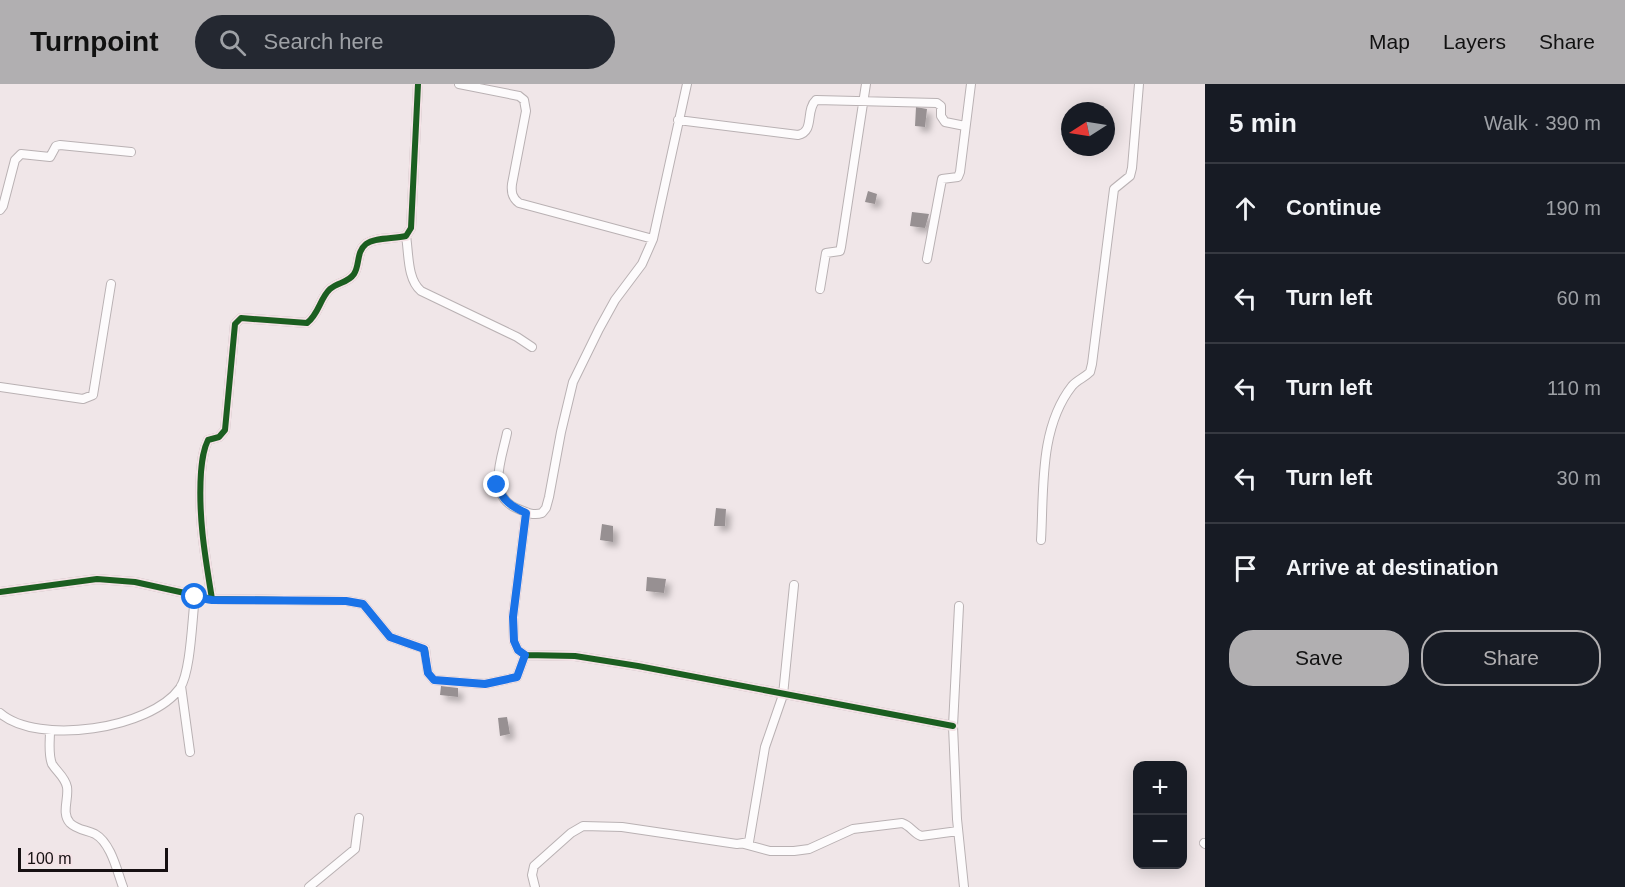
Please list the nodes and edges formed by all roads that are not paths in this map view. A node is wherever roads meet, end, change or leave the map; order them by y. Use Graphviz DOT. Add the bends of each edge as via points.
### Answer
graph roads {
  1 [pos="418,84"];
  2 [pos="459,84"];
  3 [pos="687,84"];
  4 [pos="867,84"];
  5 [pos="971,84"];
  6 [pos="1139,84"];
  7 [pos="863,100"];
  8 [pos="678,120"];
  9 [pos="965,126"];
  10 [pos="131,152"];
  11 [pos="0,210"];
  12 [pos="406,236"];
  13 [pos="653,239"];
  14 [pos="927,260"];
  15 [pos="111,284"];
  16 [pos="820,289"];
  17 [pos="532,347"];
  18 [pos="0,387"];
  19 [pos="507,433"];
  20 [pos="526,513"];
  21 [pos="1041,540"];
  22 [pos="794,585"];
  23 [pos="0,592"];
  24 [pos="195,597"];
  25 [pos="212,600"];
  26 [pos="959,606"];
  27 [pos="525,655"];
  28 [pos="181,686"];
  29 [pos="783,695"];
  30 [pos="0,713"];
  31 [pos="952,726"];
  32 [pos="50,731"];
  33 [pos="190,752"];
  34 [pos="359,818"];
  35 [pos="958,831"];
  36 [pos="744,844"];
  37 [pos="123,887"];
  38 [pos="309,887"];
  39 [pos="535,887"];
  40 [pos="964,887"];
  1 -- 12 [label="street" via="411,228"];
  2 -- 13 [label="street" via="524,100 526,111 511,193 515,200"];
  3 -- 8 [label="street"];
  4 -- 7 [label="street"];
  5 -- 9 [label="street"];
  6 -- 21 [label="street" via="1132,168 1126,180 1114,189 1090,372 1070,388 1050,430"];
  7 -- 8 [label="street" via="816,100 807,131 798,135"];
  7 -- 9 [label="street" via="937,103 945,122"];
  7 -- 16 [label="street" via="841,247 840,251 826,252"];
  8 -- 13 [label="street"];
  9 -- 14 [label="street" via="958,177 945,178 940,183"];
  10 -- 11 [label="street" via="60,145 46,158 21,154 15,160"];
  12 -- 17 [label="street" via="416,287"];
  12 -- 25 [label="street" via="364,245 355,273 330,289 315,317 307,323 251,317 241,318 235,324 225,430 208,440 202,465 201,529"];
  13 -- 20 [label="street" via="642,264 615,300 573,382 546,508 542,513"];
  15 -- 18 [label="street" via="93,395 83,399"];
  19 -- 20 [label="street" via="497,485 509,505"];
  20 -- 27 [label="street" via="513,630 518,650"];
  22 -- 29 [label="street"];
  23 -- 24 [label="street" via="97,579 135,582"];
  24 -- 25 [label="street"];
  24 -- 28 [label="street"];
  25 -- 27 [label="street" via="363,604 390,637 424,649 428,673 434,680 485,684 517,677"];
  26 -- 31 [label="street"];
  27 -- 29 [label="street" via="585,658"];
  28 -- 32 [label="street" via="136,718"];
  28 -- 33 [label="street"];
  29 -- 31 [label="street"];
  29 -- 36 [label="street" via="765,747 751,838"];
  30 -- 32 [label="street" via="25,726"];
  31 -- 35 [label="street"];
  32 -- 37 [label="street" via="51,762 67,785 65,811 69,822 103,842"];
  34 -- 38 [label="street" via="355,849"];
  35 -- 36 [label="street" via="921,836 902,823 853,829 809,849 795,851 770,852"];
  35 -- 40 [label="street"];
  36 -- 39 [label="street" via="622,827 583,826 534,866"];
}
